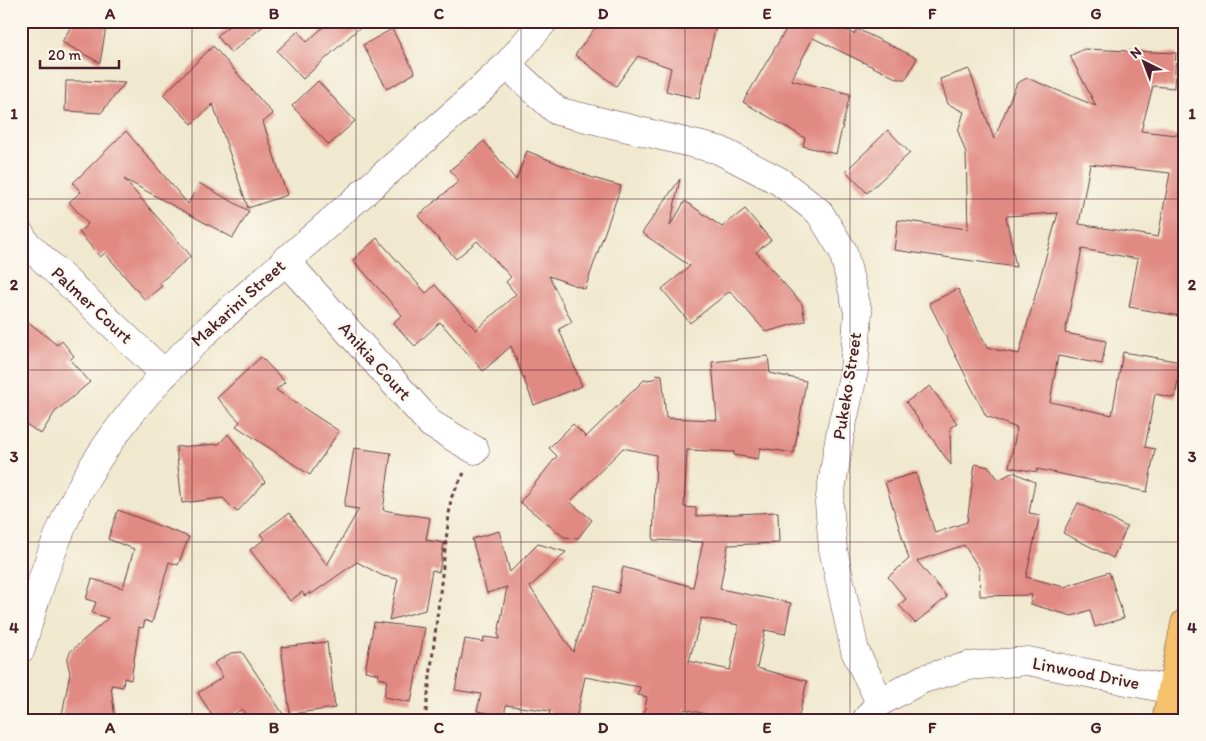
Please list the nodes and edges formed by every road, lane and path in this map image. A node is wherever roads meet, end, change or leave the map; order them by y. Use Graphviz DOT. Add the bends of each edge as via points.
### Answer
graph roads {
  1 [pos="544,21"];
  2 [pos="507,65"];
  3 [pos="21,235"];
  4 [pos="286,260"];
  5 [pos="165,374"];
  6 [pos="475,450"];
  7 [pos="1185,624"];
  8 [pos="21,649"];
  9 [pos="1172,690"];
  10 [pos="873,711"];
  11 [pos="425,720"];
  12 [pos="1166,720"];
  1 -- 2 [label="street, Makarini Street"];
  2 -- 4 [label="street, Makarini Street"];
  2 -- 10 [label="street, Pukeko Street" via="557,111 719,150 779,181 819,212 843,251 858,312 854,371 829,502 833,550"];
  3 -- 5 [label="street, Palmer Court" via="26,244"];
  4 -- 5 [label="street, Makarini Street" via="214,324"];
  4 -- 6 [label="street, Anikia Court" via="431,424"];
  5 -- 8 [label="street, Makarini Street" via="102,452 65,518"];
  6 -- 11 [label="path" via="451,498"];
  7 -- 9 [label="main road"];
  9 -- 10 [label="street, Linwood Drive" via="1028,661 968,666 923,679"];
  9 -- 12 [label="main road"];
}
